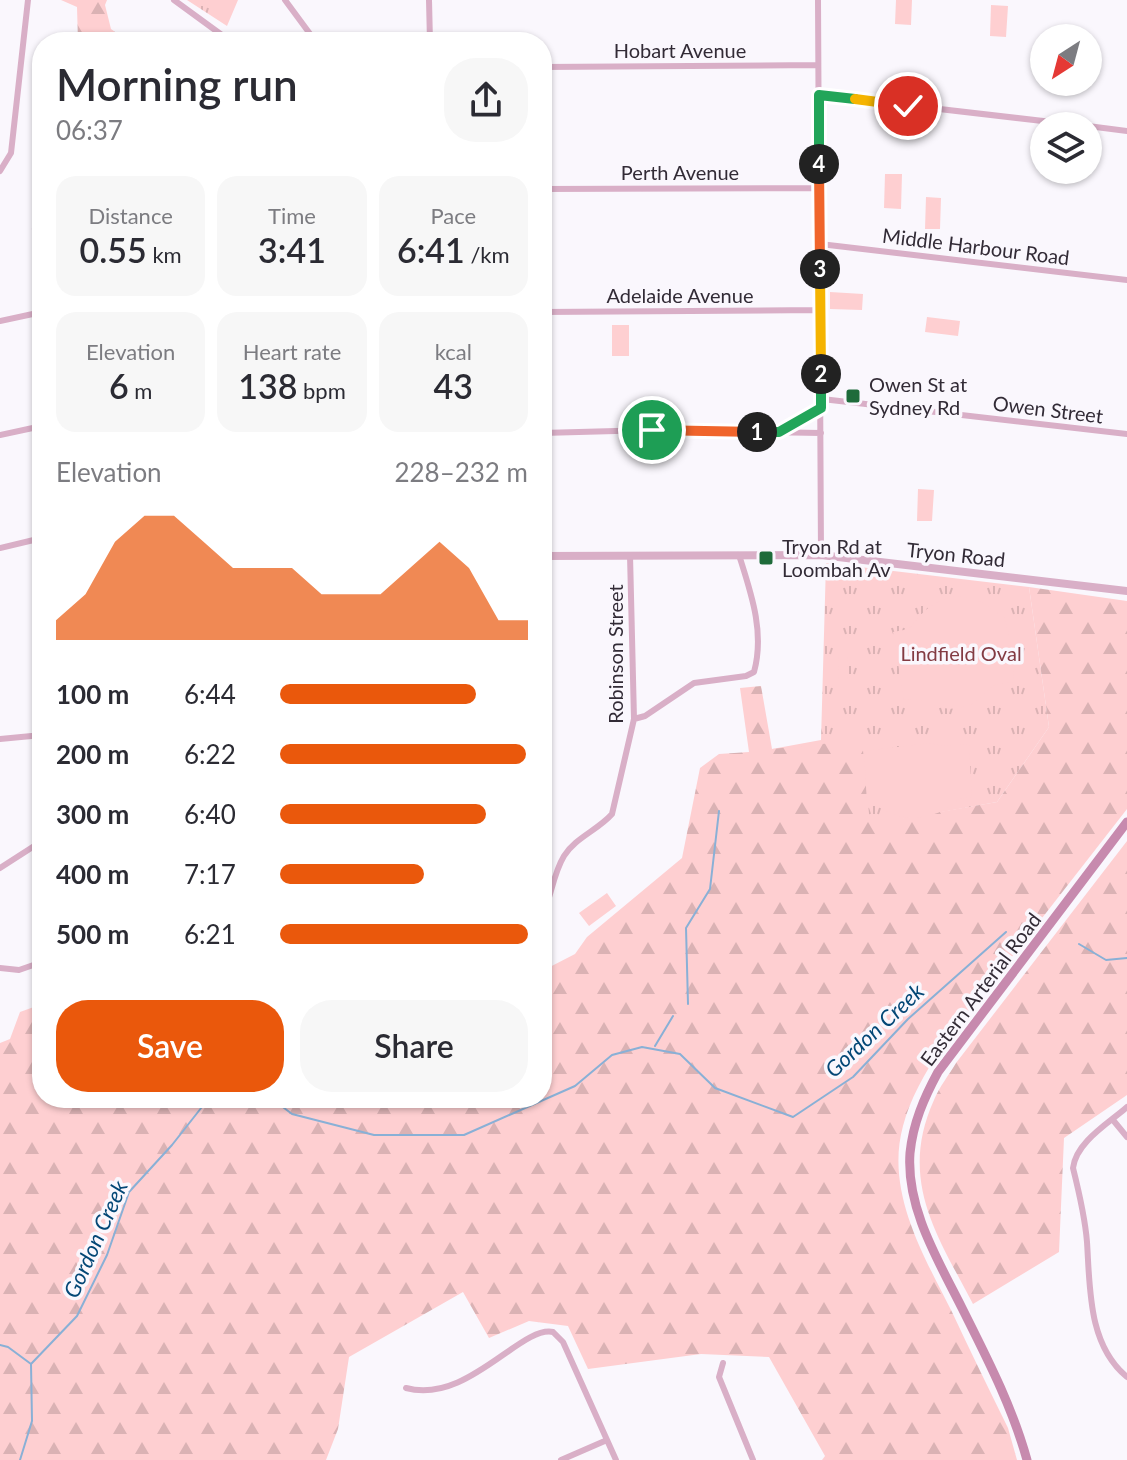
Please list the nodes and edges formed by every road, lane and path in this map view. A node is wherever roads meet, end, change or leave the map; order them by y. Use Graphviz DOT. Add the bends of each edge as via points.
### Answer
graph roads {
  1 [pos="28,0"];
  2 [pos="174,0"];
  3 [pos="285,0"];
  4 [pos="429,0"];
  5 [pos="818,0"];
  6 [pos="218,32"];
  7 [pos="309,32"];
  8 [pos="430,32"];
  9 [pos="818,65"];
  10 [pos="552,67"];
  11 [pos="819,95"];
  12 [pos="1030,119"];
  13 [pos="1102,128"];
  14 [pos="1127,131"];
  15 [pos="0,171"];
  16 [pos="818,188"];
  17 [pos="552,189"];
  18 [pos="820,244"];
  19 [pos="1127,280"];
  20 [pos="819,310"];
  21 [pos="552,312"];
  22 [pos="32,314"];
  23 [pos="0,321"];
  24 [pos="822,399"];
  25 [pos="821,408"];
  26 [pos="32,428"];
  27 [pos="779,432"];
  28 [pos="552,433"];
  29 [pos="821,433"];
  30 [pos="1127,434"];
  31 [pos="0,435"];
  32 [pos="32,540"];
  33 [pos="0,548"];
  34 [pos="630,555"];
  35 [pos="739,555"];
  36 [pos="821,555"];
  37 [pos="552,556"];
  38 [pos="1127,591"];
  39 [pos="634,719"];
  40 [pos="32,736"];
  41 [pos="0,739"];
  42 [pos="1127,822"];
  43 [pos="32,847"];
  44 [pos="0,868"];
  45 [pos="552,888"];
  46 [pos="32,965"];
  47 [pos="0,968"];
  48 [pos="1127,1107"];
  49 [pos="1113,1120"];
  50 [pos="1127,1137"];
  51 [pos="723,1363"];
  52 [pos="1127,1377"];
  53 [pos="406,1388"];
  54 [pos="607,1440"];
  55 [pos="561,1460"];
  56 [pos="616,1460"];
  57 [pos="753,1460"];
  58 [pos="1027,1460"];
  1 -- 15 [label="street" via="11,153"];
  2 -- 6 [label="street"];
  3 -- 7 [label="street"];
  4 -- 8 [label="street"];
  5 -- 9 [label="street"];
  9 -- 10 [label="street, Hobart Avenue"];
  9 -- 11 [label="street"];
  11 -- 12 [label="street"];
  11 -- 16 [label="street"];
  13 -- 14 [label="street"];
  16 -- 17 [label="street, Perth Avenue"];
  16 -- 18 [label="street"];
  18 -- 19 [label="street, Middle Harbour Road"];
  18 -- 20 [label="street"];
  20 -- 21 [label="street, Adelaide Avenue"];
  20 -- 24 [label="street"];
  22 -- 23 [label="street"];
  24 -- 25 [label="street"];
  24 -- 30 [label="street, Owen Street"];
  25 -- 27 [label="street"];
  25 -- 29 [label="street"];
  26 -- 31 [label="street"];
  27 -- 28 [label="street"];
  27 -- 29 [label="street"];
  29 -- 36 [label="street"];
  32 -- 33 [label="street"];
  34 -- 35 [label="street, Tryon Road"];
  34 -- 37 [label="street, Tryon Road"];
  34 -- 39 [label="street, Robinson Street"];
  35 -- 36 [label="street, Tryon Road"];
  35 -- 39 [label="street" via="757,612 754,672 694,683"];
  36 -- 38 [label="street, Tryon Road"];
  39 -- 45 [label="street, Robinson Street" via="612,814 563,857"];
  40 -- 41 [label="street"];
  42 -- 58 [label="main road, Eastern Arterial Road" via="938,1072 921,1103 910,1154 911,1186 922,1223 1001,1386"];
  43 -- 44 [label="street"];
  46 -- 47 [label="street"];
  48 -- 49 [label="street"];
  49 -- 50 [label="street"];
  49 -- 52 [label="street" via="1088,1140 1074,1157 1073,1168 1096,1326 1117,1369"];
  51 -- 57 [label="street" via="719,1377 726,1400"];
  53 -- 54 [label="street" via="427,1392 465,1379 542,1331 553,1332 563,1342"];
  54 -- 55 [label="street"];
  54 -- 56 [label="street"];
}
